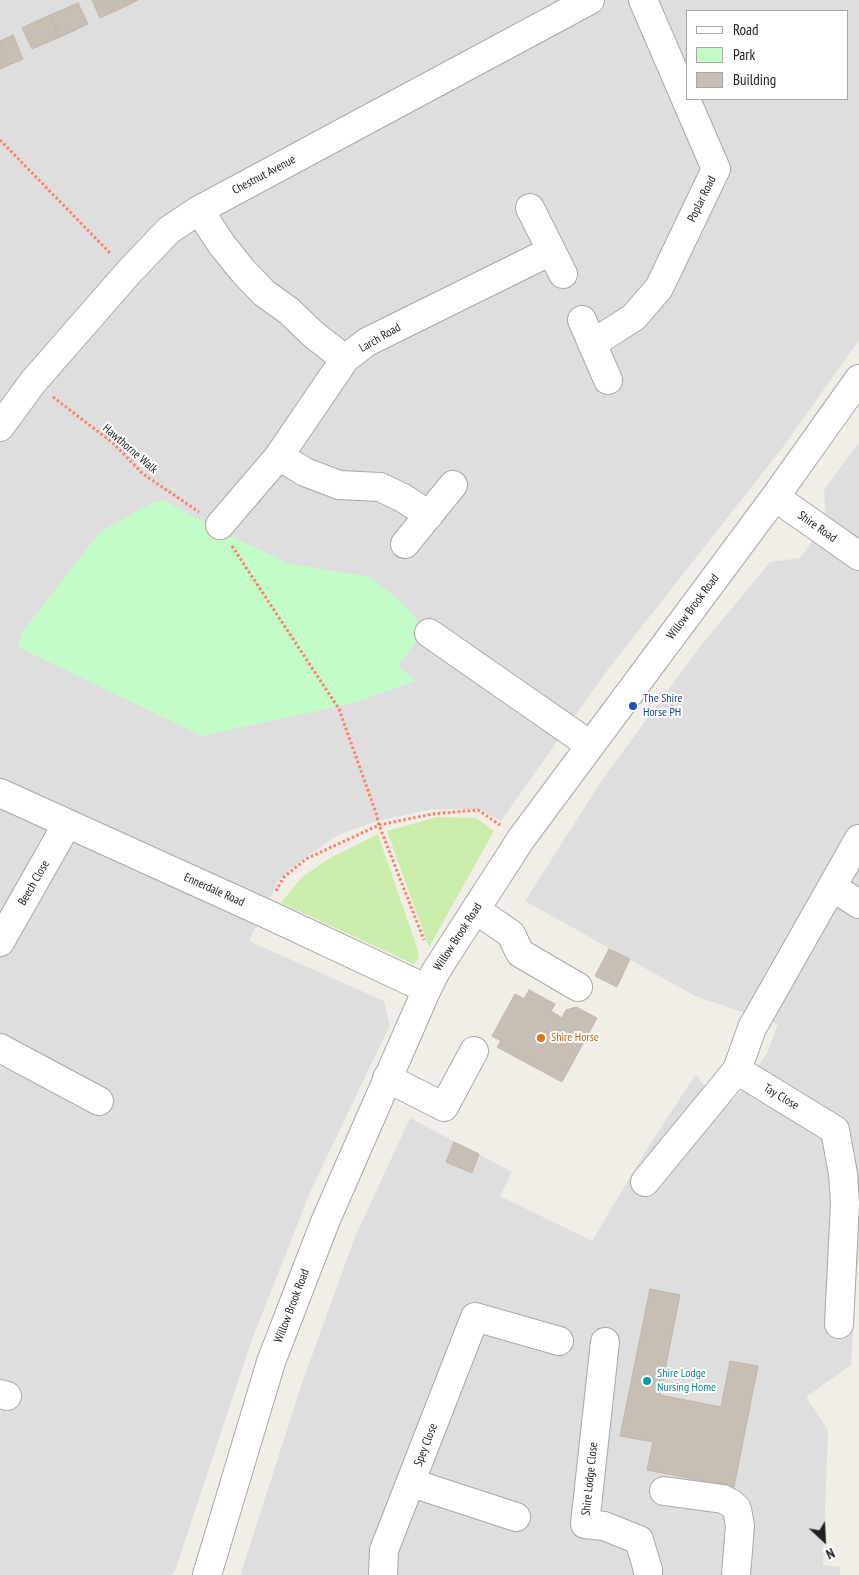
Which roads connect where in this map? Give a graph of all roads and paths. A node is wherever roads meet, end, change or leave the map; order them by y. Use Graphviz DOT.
graph roads {
  1 [pos="590,0"];
  2 [pos="643,0"];
  3 [pos="683,78"];
  4 [pos="691,100"];
  5 [pos="0,140"];
  6 [pos="530,208"];
  7 [pos="199,210"];
  8 [pos="129,272"];
  9 [pos="345,359"];
  10 [pos="859,379"];
  11 [pos="608,380"];
  12 [pos="33,382"];
  13 [pos="0,427"];
  14 [pos="279,456"];
  15 [pos="453,484"];
  16 [pos="775,497"];
  17 [pos="429,515"];
  18 [pos="220,525"];
  19 [pos="405,544"];
  20 [pos="859,556"];
  21 [pos="429,633"];
  22 [pos="590,745"];
  23 [pos="0,794"];
  24 [pos="67,824"];
  25 [pos="379,825"];
  26 [pos="521,839"];
  27 [pos="859,839"];
  28 [pos="832,887"];
  29 [pos="859,904"];
  30 [pos="476,910"];
  31 [pos="267,914"];
  32 [pos="3,931"];
  33 [pos="432,980"];
  34 [pos="578,987"];
  35 [pos="0,1048"];
  36 [pos="474,1051"];
  37 [pos="737,1070"];
  38 [pos="387,1078"];
  39 [pos="99,1101"];
  40 [pos="645,1182"];
  41 [pos="839,1324"];
  42 [pos="559,1342"];
  43 [pos="605,1342"];
  44 [pos="412,1483"];
  45 [pos="664,1491"];
  46 [pos="516,1517"];
  47 [pos="207,1575"];
  48 [pos="383,1575"];
  49 [pos="648,1575"];
  50 [pos="736,1575"];
  1 -- 7 [label="street, Chestnut Avenue"];
  2 -- 3 [label="street, Poplar Road"];
  4 -- 11 [label="street, Poplar Road"];
  5 -- 8 [label="path"];
  6 -- 9 [label="street, Larch Road"];
  7 -- 8 [label="street, Chestnut Avenue"];
  7 -- 9 [label="street, Larch Road"];
  8 -- 12 [label="street, Chestnut Avenue"];
  9 -- 14 [label="street"];
  10 -- 16 [label="street, Willow Brook Road"];
  12 -- 13 [label="street, Chestnut Avenue"];
  12 -- 18 [label="path, Hawthorne Walk"];
  14 -- 17 [label="street"];
  14 -- 18 [label="street"];
  15 -- 17 [label="street"];
  16 -- 20 [label="street, Shire Road"];
  16 -- 22 [label="street, Willow Brook Road"];
  17 -- 19 [label="street"];
  18 -- 25 [label="path"];
  21 -- 22 [label="street"];
  22 -- 26 [label="street, Willow Brook Road"];
  23 -- 24 [label="street, Ennerdale Road"];
  24 -- 31 [label="street, Ennerdale Road"];
  24 -- 32 [label="street, Beech Close"];
  25 -- 26 [label="path"];
  25 -- 31 [label="path"];
  25 -- 33 [label="path"];
  26 -- 30 [label="street, Willow Brook Road"];
  27 -- 28 [label="street"];
  28 -- 29 [label="street"];
  28 -- 37 [label="street"];
  30 -- 33 [label="street, Willow Brook Road"];
  30 -- 34 [label="street"];
  31 -- 33 [label="street, Ennerdale Road"];
  33 -- 38 [label="street, Willow Brook Road"];
  35 -- 39 [label="street"];
  36 -- 38 [label="street"];
  37 -- 40 [label="street"];
  37 -- 41 [label="street, Tay Close"];
  38 -- 47 [label="street, Willow Brook Road"];
  42 -- 44 [label="street, Spey Close"];
  43 -- 49 [label="street, Shire Lodge Close"];
  44 -- 46 [label="street"];
  44 -- 48 [label="street, Spey Close"];
  45 -- 50 [label="street"];
}
